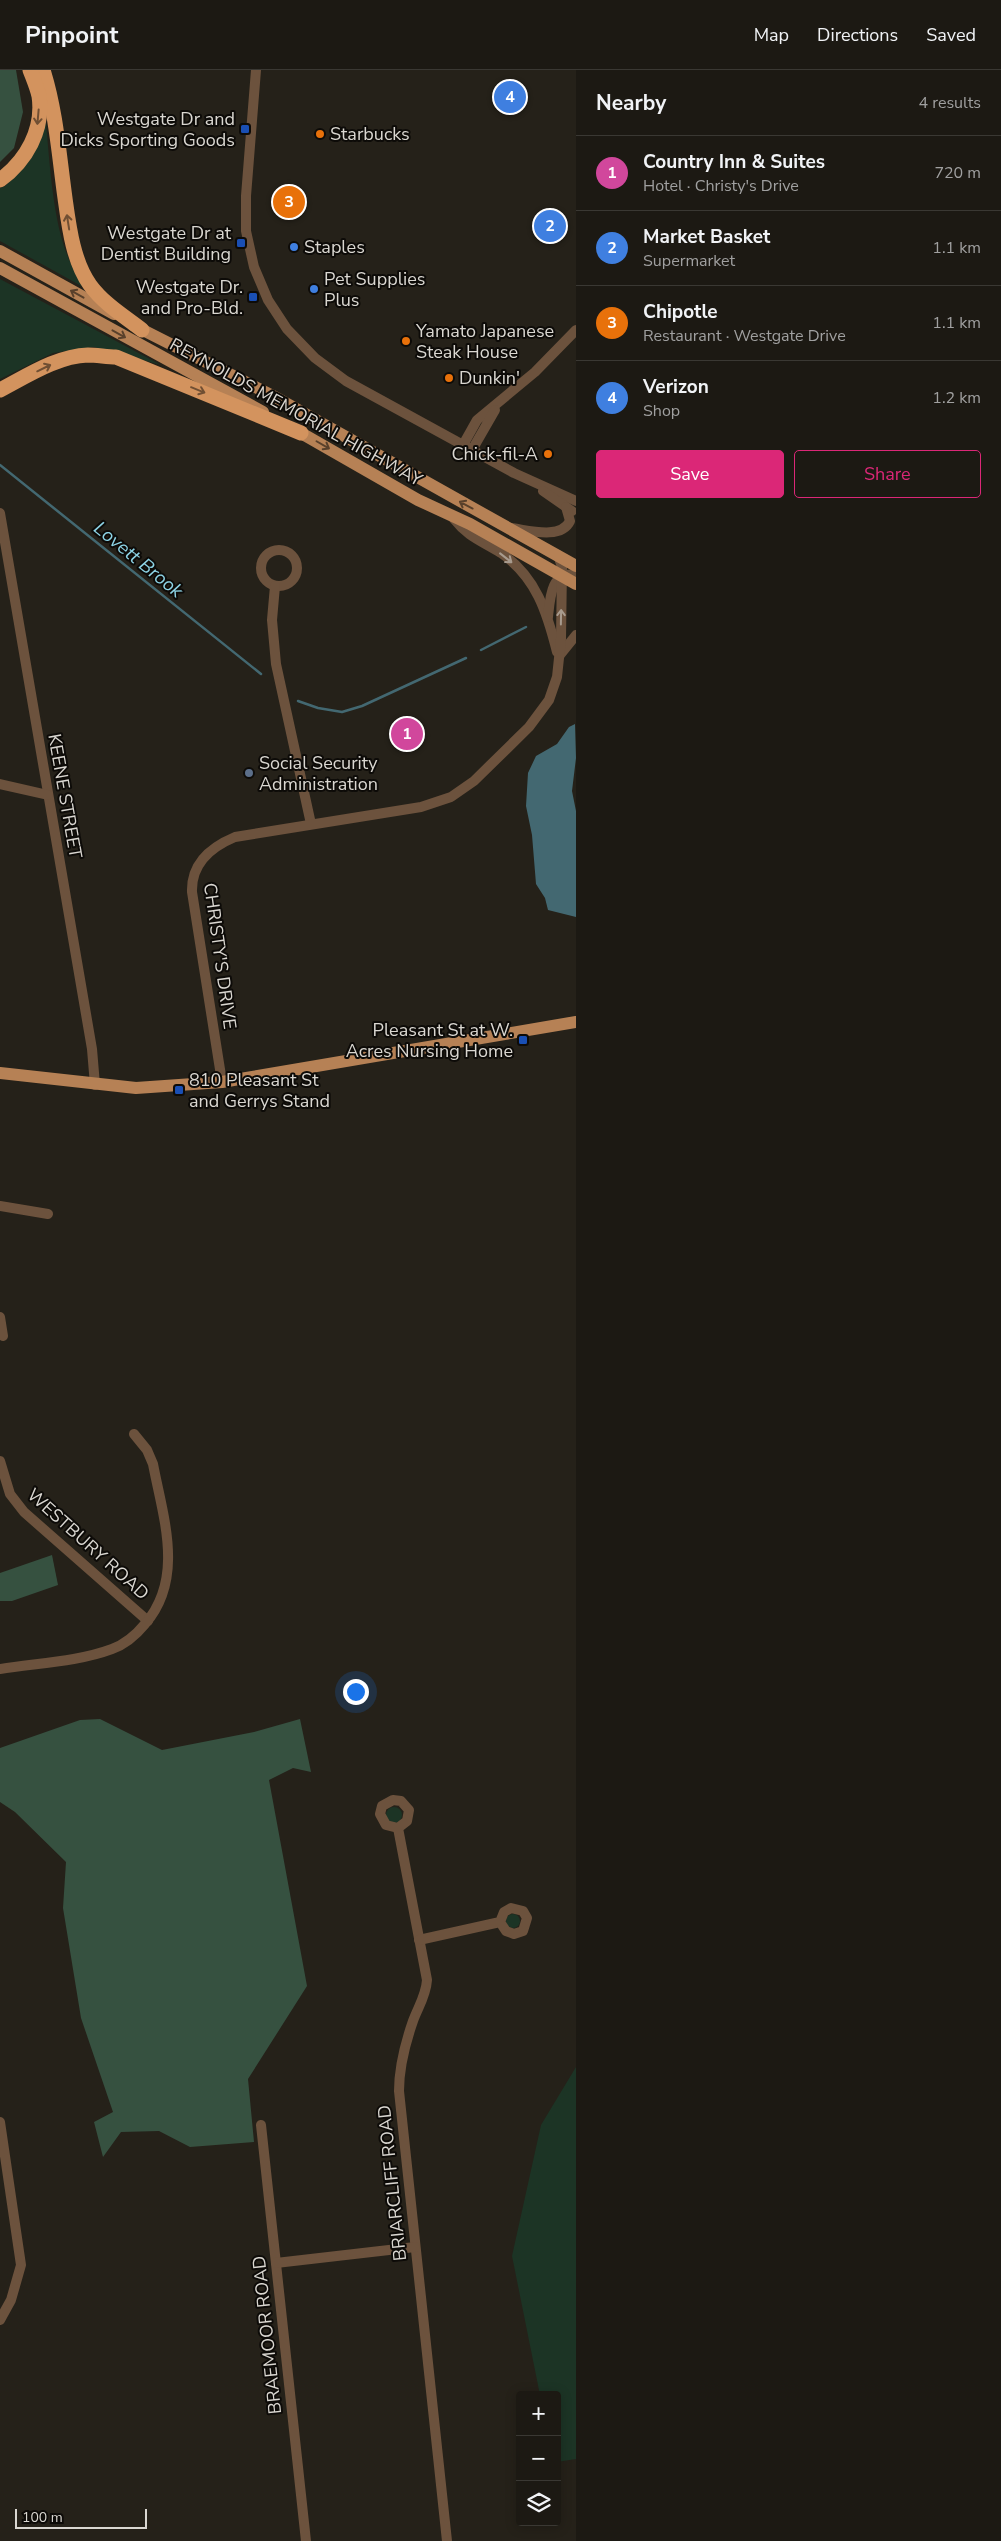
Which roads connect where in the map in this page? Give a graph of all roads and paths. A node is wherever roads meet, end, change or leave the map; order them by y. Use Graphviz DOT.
graph roads {
  1 [pos="30,70"];
  2 [pos="43,70"];
  3 [pos="256,70"];
  4 [pos="0,180"];
  5 [pos="0,251"];
  6 [pos="0,268"];
  7 [pos="142,330"];
  8 [pos="576,330"];
  9 [pos="0,390"];
  10 [pos="301,433"];
  11 [pos="467,447"];
  12 [pos="514,473"];
  13 [pos="576,501"];
  14 [pos="566,507"];
  15 [pos="0,514"];
  16 [pos="576,514"];
  17 [pos="454,519"];
  18 [pos="509,528"];
  19 [pos="5,566"];
  20 [pos="560,566"];
  21 [pos="576,567"];
  22 [pos="576,575"];
  23 [pos="576,584"];
  24 [pos="275,586"];
  25 [pos="548,618"];
  26 [pos="576,635"];
  27 [pos="558,658"];
  28 [pos="0,784"];
  29 [pos="48,795"];
  30 [pos="311,824"];
  31 [pos="576,1022"];
  32 [pos="0,1073"];
  33 [pos="222,1082"];
  34 [pos="95,1085"];
  35 [pos="0,1206"];
  36 [pos="48,1214"];
  37 [pos="0,1317"];
  38 [pos="3,1336"];
  39 [pos="134,1434"];
  40 [pos="0,1461"];
  41 [pos="148,1621"];
  42 [pos="0,1669"];
  43 [pos="398,1828"];
  44 [pos="500,1922"];
  45 [pos="419,1940"];
  46 [pos="0,2122"];
  47 [pos="262,2125"];
  48 [pos="415,2247"];
  49 [pos="276,2263"];
  50 [pos="0,2320"];
  51 [pos="306,2541"];
  52 [pos="447,2541"];
  1 -- 4 [label="highway, one-way"];
  7 -- 2 [label="highway, one-way"];
  3 -- 11 [label="street"];
  7 -- 5 [label="main road, REYNOLDS MEMORIAL HIGHWAY, one-way"];
  6 -- 10 [label="main road, REYNOLDS MEMORIAL HIGHWAY, one-way"];
  18 -- 7 [label="main road, REYNOLDS MEMORIAL HIGHWAY, one-way"];
  8 -- 11 [label="street"];
  9 -- 10 [label="highway, one-way"];
  10 -- 17 [label="main road, REYNOLDS MEMORIAL HIGHWAY, one-way"];
  11 -- 12 [label="street"];
  12 -- 13 [label="street"];
  12 -- 14 [label="street"];
  14 -- 16 [label="street"];
  14 -- 18 [label="street"];
  15 -- 19 [label="street, KEENE STREET"];
  17 -- 20 [label="main road, REYNOLDS MEMORIAL HIGHWAY"];
  17 -- 25 [label="street, CHRISTY'S DRIVE, one-way"];
  18 -- 20 [label="main road, REYNOLDS MEMORIAL HIGHWAY"];
  19 -- 29 [label="street, KEENE STREET"];
  20 -- 21 [label="main road, REYNOLDS MEMORIAL HIGHWAY"];
  20 -- 22 [label="street"];
  20 -- 23 [label="main road, REYNOLDS MEMORIAL HIGHWAY"];
  20 -- 25 [label="street, CHRISTY'S DRIVE"];
  27 -- 20 [label="street, CHRISTY'S DRIVE, one-way"];
  24 -- 30 [label="street"];
  25 -- 27 [label="street, CHRISTY'S DRIVE"];
  26 -- 27 [label="street"];
  27 -- 30 [label="street, CHRISTY'S DRIVE"];
  28 -- 29 [label="street"];
  29 -- 34 [label="street, KEENE STREET"];
  30 -- 33 [label="street, CHRISTY'S DRIVE"];
  31 -- 33 [label="main road"];
  32 -- 34 [label="main road"];
  33 -- 34 [label="main road"];
  35 -- 36 [label="street"];
  37 -- 38 [label="street"];
  39 -- 41 [label="street"];
  40 -- 41 [label="street, WESTBURY ROAD"];
  41 -- 42 [label="street"];
  43 -- 45 [label="street, BRIARCLIFF ROAD"];
  44 -- 45 [label="street"];
  45 -- 48 [label="street, BRIARCLIFF ROAD"];
  46 -- 50 [label="street"];
  47 -- 49 [label="street, BRAEMOOR ROAD"];
  48 -- 49 [label="street"];
  48 -- 52 [label="street, BRIARCLIFF ROAD"];
  49 -- 51 [label="street, BRAEMOOR ROAD"];
}
